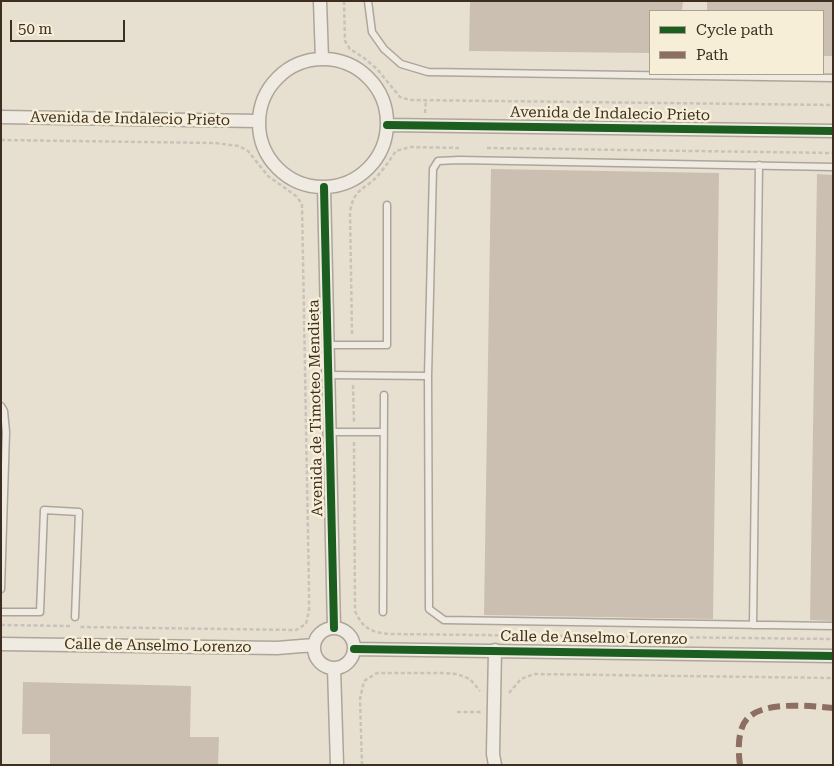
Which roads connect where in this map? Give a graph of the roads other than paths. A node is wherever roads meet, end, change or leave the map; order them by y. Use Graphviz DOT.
graph roads {
  1 [pos="320,1"];
  2 [pos="368,1"];
  3 [pos="322,59"];
  4 [pos="833,78"];
  5 [pos="1,117"];
  6 [pos="258,121"];
  7 [pos="387,125"];
  8 [pos="833,131"];
  9 [pos="759,165"];
  10 [pos="833,167"];
  11 [pos="324,188"];
  12 [pos="387,205"];
  13 [pos="328,345"];
  14 [pos="329,375"];
  15 [pos="428,376"];
  16 [pos="384,395"];
  17 [pos="1,406"];
  18 [pos="330,432"];
  19 [pos="383,432"];
  20 [pos="1,589"];
  21 [pos="1,612"];
  22 [pos="383,612"];
  23 [pos="75,616"];
  24 [pos="753,625"];
  25 [pos="833,626"];
  26 [pos="334,628"];
  27 [pos="1,644"];
  28 [pos="314,645"];
  29 [pos="354,649"];
  30 [pos="495,650"];
  31 [pos="833,656"];
  32 [pos="334,668"];
  33 [pos="337,765"];
  34 [pos="495,765"];
  1 -- 3 [label="street"];
  2 -- 4 [label="lane"];
  3 -- 6 [label="street"];
  3 -- 7 [label="street"];
  5 -- 6 [label="street, Avenida de Indalecio Prieto"];
  6 -- 11 [label="street"];
  7 -- 8 [label="street, Avenida de Indalecio Prieto"];
  7 -- 11 [label="street"];
  9 -- 10 [label="lane"];
  9 -- 15 [label="lane"];
  9 -- 24 [label="lane"];
  11 -- 13 [label="street, Avenida de Timoteo Mendieta"];
  12 -- 13 [label="lane"];
  13 -- 14 [label="street, Avenida de Timoteo Mendieta"];
  14 -- 15 [label="lane"];
  14 -- 18 [label="street, Avenida de Timoteo Mendieta"];
  15 -- 24 [label="lane"];
  16 -- 19 [label="lane"];
  17 -- 20 [label="lane"];
  18 -- 19 [label="lane"];
  18 -- 26 [label="street, Avenida de Timoteo Mendieta"];
  19 -- 22 [label="lane"];
  21 -- 23 [label="lane"];
  24 -- 25 [label="lane"];
  26 -- 28 [label="street"];
  26 -- 29 [label="street"];
  27 -- 28 [label="street, Calle de Anselmo Lorenzo"];
  28 -- 32 [label="street"];
  29 -- 30 [label="street, Calle de Anselmo Lorenzo"];
  29 -- 32 [label="street"];
  30 -- 31 [label="street, Calle de Anselmo Lorenzo"];
  30 -- 34 [label="street"];
  32 -- 33 [label="street"];
}
